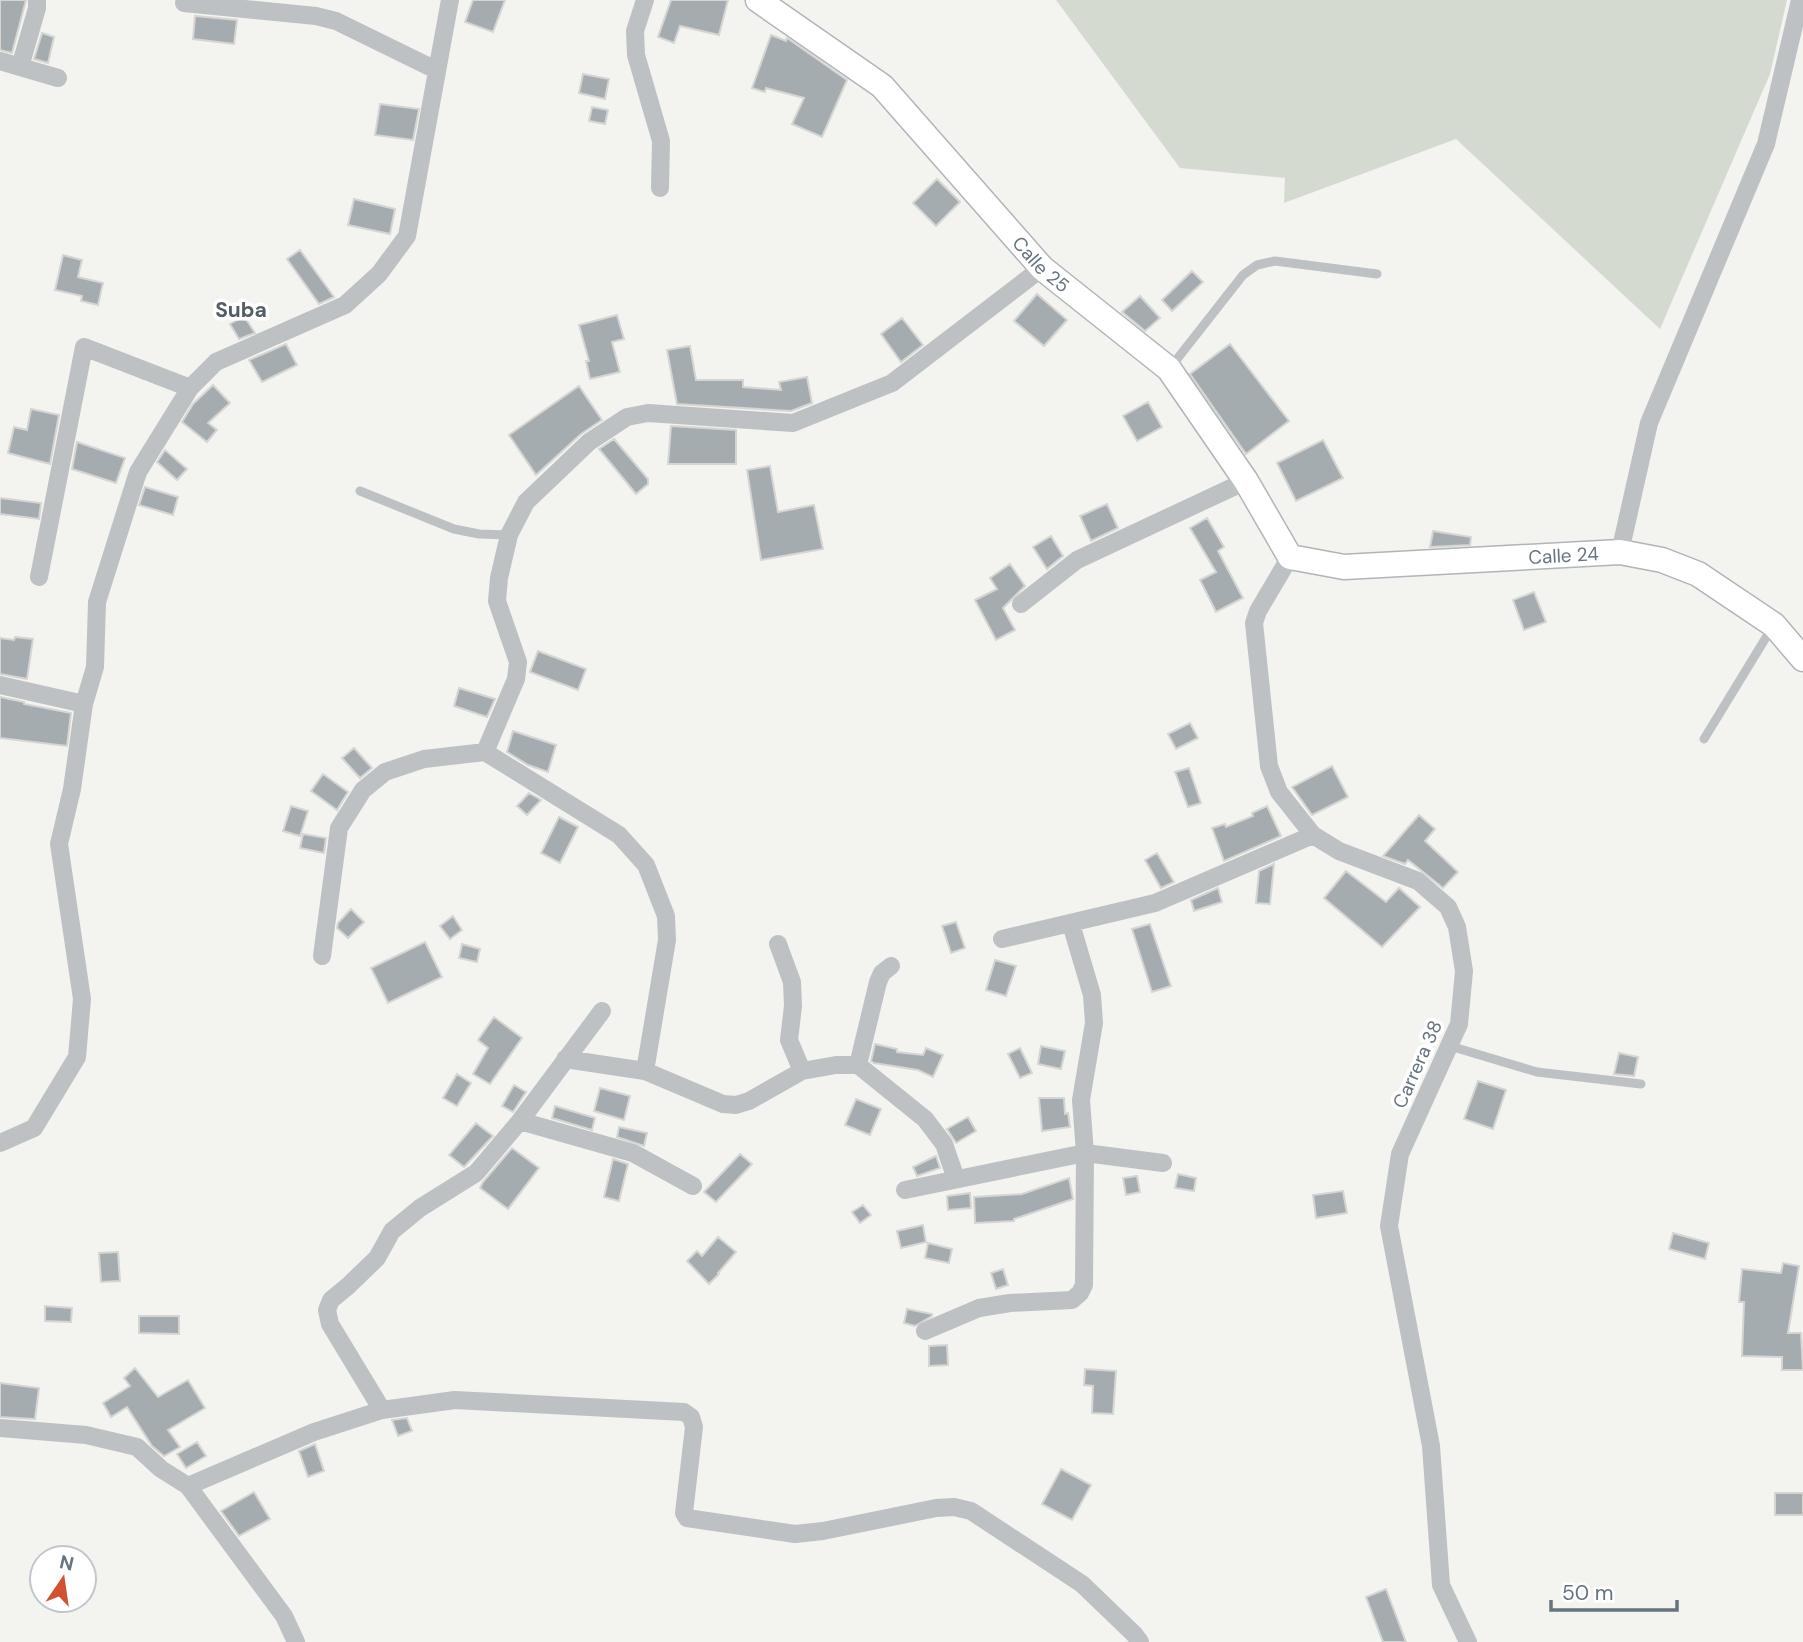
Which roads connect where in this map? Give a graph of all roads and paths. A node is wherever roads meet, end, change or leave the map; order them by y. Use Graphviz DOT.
graph roads {
  1 [pos="37,0"];
  2 [pos="450,0"];
  3 [pos="645,0"];
  4 [pos="758,0"];
  5 [pos="1800,0"];
  6 [pos="184,3"];
  7 [pos="0,61"];
  8 [pos="20,67"];
  9 [pos="436,70"];
  10 [pos="58,78"];
  11 [pos="660,188"];
  12 [pos="1042,268"];
  13 [pos="1377,274"];
  14 [pos="1169,369"];
  15 [pos="190,388"];
  16 [pos="1246,481"];
  17 [pos="360,491"];
  18 [pos="509,535"];
  19 [pos="1620,552"];
  20 [pos="1290,557"];
  21 [pos="39,577"];
  22 [pos="1021,604"];
  23 [pos="1774,625"];
  24 [pos="1803,659"];
  25 [pos="0,685"];
  26 [pos="84,704"];
  27 [pos="1704,739"];
  28 [pos="485,752"];
  29 [pos="1313,835"];
  30 [pos="1071,925"];
  31 [pos="1002,939"];
  32 [pos="778,944"];
  33 [pos="322,956"];
  34 [pos="891,966"];
  35 [pos="602,1011"];
  36 [pos="1450,1045"];
  37 [pos="565,1059"];
  38 [pos="858,1065"];
  39 [pos="645,1071"];
  40 [pos="802,1071"];
  41 [pos="1641,1084"];
  42 [pos="520,1121"];
  43 [pos="0,1143"];
  44 [pos="1085,1153"];
  45 [pos="1163,1163"];
  46 [pos="956,1179"];
  47 [pos="693,1186"];
  48 [pos="905,1190"];
  49 [pos="925,1331"];
  50 [pos="382,1410"];
  51 [pos="0,1427"];
  52 [pos="188,1486"];
  53 [pos="296,1642"];
  54 [pos="1140,1642"];
  55 [pos="1468,1642"];
  1 -- 8 [label="street"];
  2 -- 9 [label="street"];
  3 -- 11 [label="street"];
  4 -- 12 [label="street, Calle 25"];
  5 -- 19 [label="street"];
  6 -- 9 [label="street"];
  7 -- 8 [label="street"];
  8 -- 10 [label="street"];
  9 -- 15 [label="street"];
  12 -- 14 [label="street, Calle 25"];
  12 -- 18 [label="street"];
  13 -- 14 [label="lane"];
  14 -- 16 [label="street, Calle 25"];
  15 -- 21 [label="street"];
  15 -- 26 [label="street"];
  16 -- 20 [label="street, Calle 25"];
  16 -- 22 [label="street"];
  17 -- 18 [label="lane"];
  18 -- 28 [label="street"];
  19 -- 20 [label="street, Calle 24"];
  19 -- 23 [label="street, Calle 24"];
  20 -- 29 [label="street, Carrera 38"];
  23 -- 24 [label="street, Calle 24"];
  23 -- 27 [label="lane"];
  25 -- 26 [label="street"];
  26 -- 43 [label="street"];
  28 -- 33 [label="street"];
  28 -- 39 [label="street"];
  29 -- 30 [label="street"];
  29 -- 36 [label="street, Carrera 38"];
  30 -- 31 [label="street"];
  30 -- 44 [label="street"];
  32 -- 40 [label="street"];
  34 -- 38 [label="street"];
  35 -- 37 [label="street"];
  36 -- 41 [label="lane"];
  36 -- 55 [label="street, Carrera 38"];
  37 -- 39 [label="street"];
  37 -- 42 [label="street"];
  38 -- 40 [label="street"];
  38 -- 46 [label="street"];
  39 -- 40 [label="street"];
  42 -- 47 [label="street"];
  42 -- 50 [label="street"];
  44 -- 45 [label="street"];
  44 -- 46 [label="street"];
  44 -- 49 [label="street"];
  46 -- 48 [label="street"];
  50 -- 52 [label="street"];
  50 -- 54 [label="street"];
  51 -- 52 [label="street"];
  52 -- 53 [label="street"];
}
